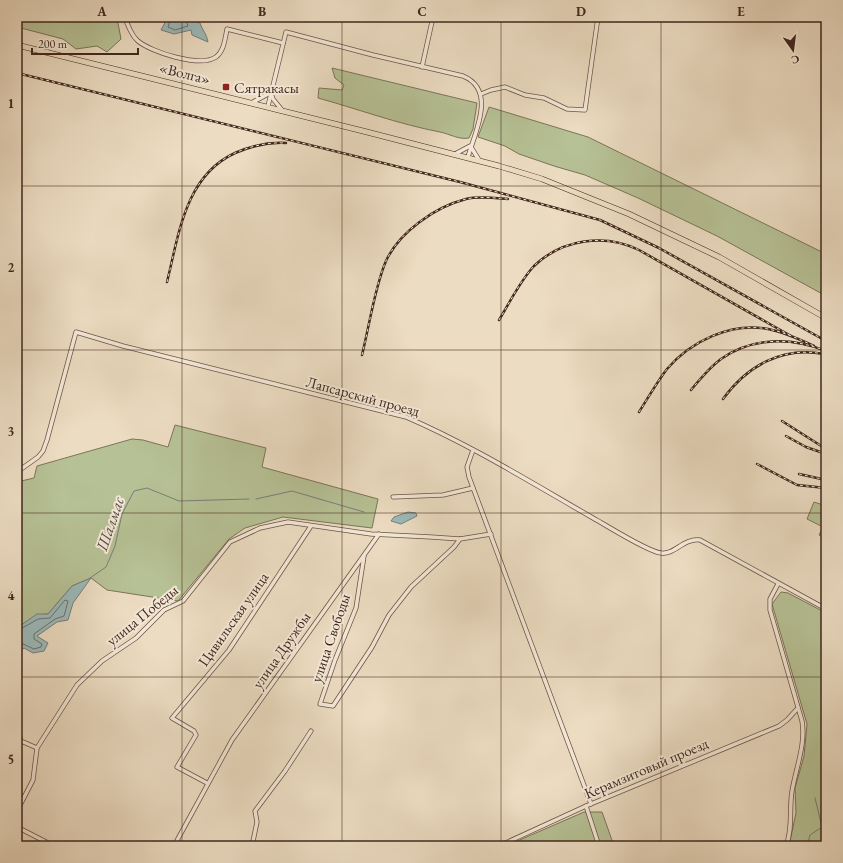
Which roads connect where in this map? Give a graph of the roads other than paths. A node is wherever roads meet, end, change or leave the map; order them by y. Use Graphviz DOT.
graph roads {
  1 [pos="125,17"];
  2 [pos="433,17"];
  3 [pos="598,17"];
  4 [pos="283,43"];
  5 [pos="17,45"];
  6 [pos="422,68"];
  7 [pos="271,92"];
  8 [pos="481,94"];
  9 [pos="253,102"];
  10 [pos="268,106"];
  11 [pos="282,110"];
  12 [pos="471,146"];
  13 [pos="455,154"];
  14 [pos="468,157"];
  15 [pos="480,161"];
  16 [pos="826,318"];
  17 [pos="473,450"];
  18 [pos="17,472"];
  19 [pos="473,488"];
  20 [pos="393,497"];
  21 [pos="311,526"];
  22 [pos="379,534"];
  23 [pos="490,534"];
  24 [pos="460,539"];
  25 [pos="364,556"];
  26 [pos="778,584"];
  27 [pos="826,609"];
  28 [pos="798,708"];
  29 [pos="17,728"];
  30 [pos="311,731"];
  31 [pos="37,748"];
  32 [pos="207,783"];
  33 [pos="591,804"];
  34 [pos="586,806"];
  35 [pos="17,811"];
  36 [pos="17,827"];
  37 [pos="54,846"];
  38 [pos="174,846"];
  39 [pos="252,846"];
  40 [pos="499,846"];
  41 [pos="599,846"];
  42 [pos="786,846"];
  1 -- 4 [label="street"];
  2 -- 6 [label="street"];
  3 -- 8 [label="street"];
  4 -- 6 [label="street"];
  4 -- 7 [label="street"];
  5 -- 9 [label="highway, «Волга»"];
  6 -- 8 [label="street"];
  7 -- 9 [label="street"];
  7 -- 10 [label="street"];
  7 -- 11 [label="street"];
  8 -- 12 [label="street"];
  9 -- 10 [label="highway, «Волга»"];
  10 -- 11 [label="highway, «Волга»"];
  11 -- 13 [label="highway, «Волга»"];
  12 -- 13 [label="street"];
  12 -- 14 [label="street"];
  12 -- 15 [label="street"];
  13 -- 14 [label="highway, «Волга»"];
  14 -- 15 [label="highway, «Волга»"];
  15 -- 16 [label="highway, «Волга»"];
  17 -- 18 [label="street, Лапсарский проезд"];
  17 -- 19 [label="street"];
  17 -- 26 [label="street, Лапсарский проезд"];
  19 -- 20 [label="street"];
  19 -- 23 [label="street"];
  21 -- 22 [label="street, улица Победы"];
  21 -- 31 [label="street, улица Победы"];
  21 -- 32 [label="street, Цивильская улица"];
  22 -- 24 [label="street, улица Победы"];
  22 -- 25 [label="street, улица Дружбы"];
  23 -- 24 [label="street, улица Победы"];
  23 -- 33 [label="street"];
  24 -- 25 [label="street, улица Свободы"];
  25 -- 32 [label="street, улица Дружбы"];
  26 -- 27 [label="street, Лапсарский проезд"];
  26 -- 28 [label="street"];
  28 -- 33 [label="street, Керамзитовый проезд"];
  28 -- 42 [label="street"];
  29 -- 31 [label="street"];
  30 -- 39 [label="street"];
  31 -- 35 [label="street, улица Победы"];
  32 -- 38 [label="street, улица Дружбы"];
  33 -- 34 [label="street, Керамзитовый проезд"];
  34 -- 40 [label="street, Керамзитовый проезд"];
  34 -- 41 [label="street"];
  36 -- 37 [label="street"];
}
